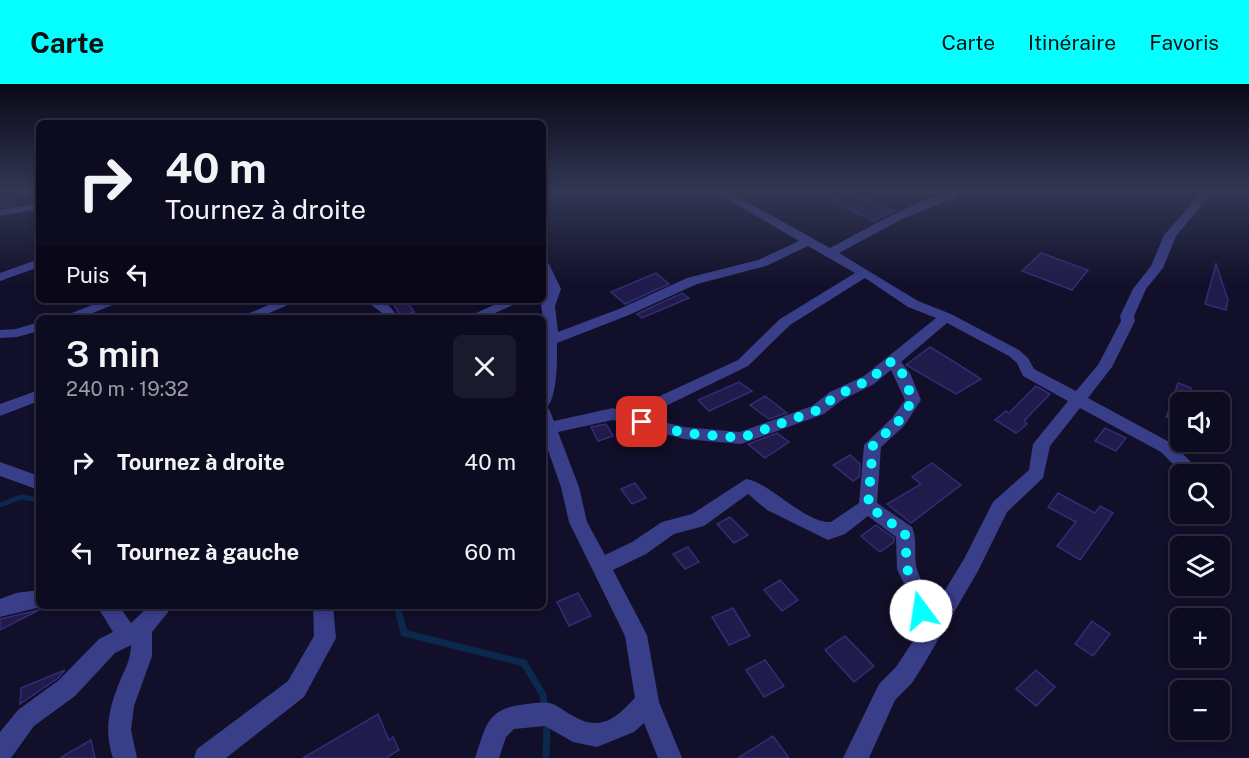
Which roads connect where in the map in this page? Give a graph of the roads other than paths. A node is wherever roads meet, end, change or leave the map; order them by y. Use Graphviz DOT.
graph roads {
  1 [pos="776,222"];
  2 [pos="889,222"];
  3 [pos="1181,222"];
  4 [pos="806,242"];
  5 [pos="829,254"];
  6 [pos="36,264"];
  7 [pos="864,273"];
  8 [pos="0,277"];
  9 [pos="547,286"];
  10 [pos="109,303"];
  11 [pos="284,303"];
  12 [pos="378,303"];
  13 [pos="510,303"];
  14 [pos="75,315"];
  15 [pos="253,315"];
  16 [pos="389,315"];
  17 [pos="480,315"];
  18 [pos="946,317"];
  19 [pos="36,327"];
  20 [pos="0,334"];
  21 [pos="546,341"];
  22 [pos="892,361"];
  23 [pos="546,388"];
  24 [pos="36,396"];
  25 [pos="1077,400"];
  26 [pos="0,410"];
  27 [pos="626,418"];
  28 [pos="546,424"];
  29 [pos="546,427"];
  30 [pos="1184,464"];
  31 [pos="0,469"];
  32 [pos="36,483"];
  33 [pos="868,506"];
  34 [pos="601,567"];
  35 [pos="36,599"];
  36 [pos="0,608"];
  37 [pos="110,609"];
  38 [pos="160,609"];
  39 [pos="323,609"];
  40 [pos="134,631"];
  41 [pos="928,634"];
  42 [pos="646,702"];
  43 [pos="656,725"];
  44 [pos="0,752"];
  45 [pos="125,758"];
  46 [pos="206,758"];
  47 [pos="487,758"];
  48 [pos="656,758"];
  49 [pos="670,758"];
  50 [pos="855,758"];
  1 -- 4 [label="street"];
  2 -- 5 [label="street"];
  3 -- 25 [label="street"];
  4 -- 5 [label="street"];
  4 -- 21 [label="street"];
  5 -- 7 [label="street"];
  6 -- 8 [label="street"];
  7 -- 18 [label="street"];
  7 -- 27 [label="street"];
  9 -- 21 [label="street"];
  10 -- 14 [label="street"];
  11 -- 15 [label="street"];
  12 -- 16 [label="street"];
  13 -- 17 [label="street"];
  18 -- 22 [label="street"];
  18 -- 25 [label="street"];
  19 -- 20 [label="street"];
  21 -- 23 [label="street"];
  22 -- 27 [label="street"];
  22 -- 33 [label="street"];
  24 -- 26 [label="street"];
  25 -- 30 [label="street"];
  25 -- 41 [label="street"];
  27 -- 28 [label="street"];
  29 -- 34 [label="street"];
  31 -- 32 [label="street"];
  33 -- 34 [label="street"];
  33 -- 41 [label="street"];
  34 -- 42 [label="street"];
  35 -- 36 [label="street"];
  37 -- 40 [label="street"];
  38 -- 40 [label="street"];
  39 -- 46 [label="street"];
  40 -- 44 [label="street"];
  40 -- 45 [label="street"];
  41 -- 50 [label="street"];
  42 -- 43 [label="street"];
  42 -- 47 [label="street"];
  43 -- 48 [label="street"];
  43 -- 49 [label="street"];
}
